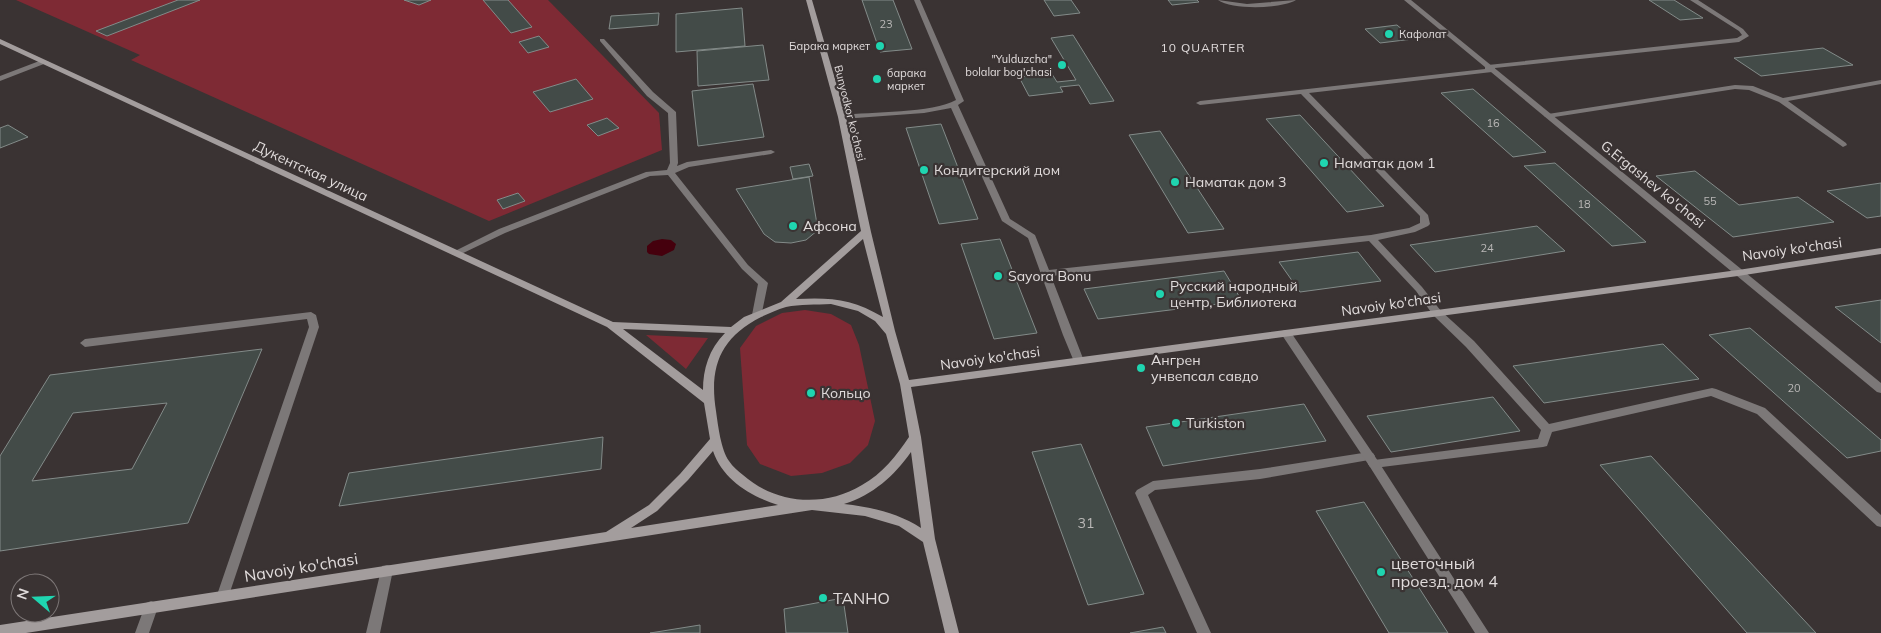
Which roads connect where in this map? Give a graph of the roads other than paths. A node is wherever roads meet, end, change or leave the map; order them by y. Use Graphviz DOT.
graph roads {
  1 [pos="809,0"];
  2 [pos="917,0"];
  3 [pos="1221,0"];
  4 [pos="1293,0"];
  5 [pos="1407,0"];
  6 [pos="1693,0"];
  7 [pos="602,40"];
  8 [pos="0,41"];
  9 [pos="45,62"];
  10 [pos="1490,69"];
  11 [pos="0,79"];
  12 [pos="1881,82"];
  13 [pos="1303,91"];
  14 [pos="1782,100"];
  15 [pos="1200,103"];
  16 [pos="954,106"];
  17 [pos="1548,116"];
  18 [pos="842,117"];
  19 [pos="1843,145"];
  20 [pos="771,152"];
  21 [pos="670,172"];
  22 [pos="866,232"];
  23 [pos="1371,238"];
  24 [pos="1881,251"];
  25 [pos="456,253"];
  26 [pos="1738,272"];
  27 [pos="1046,273"];
  28 [pos="785,304"];
  29 [pos="1437,313"];
  30 [pos="756,315"];
  31 [pos="611,325"];
  32 [pos="732,330"];
  33 [pos="891,333"];
  34 [pos="1286,333"];
  35 [pos="85,343"];
  36 [pos="1079,361"];
  37 [pos="905,384"];
  38 [pos="1881,389"];
  39 [pos="708,400"];
  40 [pos="1547,429"];
  41 [pos="915,437"];
  42 [pos="717,439"];
  43 [pos="1371,460"];
  44 [pos="812,505"];
  45 [pos="1881,522"];
  46 [pos="608,536"];
  47 [pos="929,540"];
  48 [pos="387,570"];
  49 [pos="223,595"];
  50 [pos="151,607"];
  51 [pos="0,631"];
  52 [pos="142,633"];
  53 [pos="372,633"];
  54 [pos="952,633"];
  55 [pos="1204,633"];
  56 [pos="1482,633"];
  1 -- 18 [label="main road, Bunyodkor ko'chasi"];
  2 -- 16 [label="street"];
  3 -- 4 [label="street"];
  5 -- 10 [label="street, G.Ergashev ko'chasi"];
  6 -- 10 [label="street"];
  7 -- 21 [label="street"];
  8 -- 9 [label="main road, Дукентская улица"];
  9 -- 11 [label="street"];
  9 -- 25 [label="main road, Дукентская улица"];
  10 -- 13 [label="street"];
  10 -- 17 [label="street, G.Ergashev ko'chasi"];
  12 -- 14 [label="street"];
  13 -- 15 [label="street"];
  13 -- 23 [label="street"];
  14 -- 17 [label="street"];
  14 -- 19 [label="street"];
  16 -- 18 [label="street"];
  16 -- 27 [label="street"];
  17 -- 26 [label="street, G.Ergashev ko'chasi"];
  18 -- 22 [label="main road, Bunyodkor ko'chasi"];
  20 -- 21 [label="street"];
  21 -- 25 [label="street"];
  21 -- 30 [label="street"];
  22 -- 28 [label="main road"];
  22 -- 33 [label="main road, Bunyodkor ko'chasi"];
  23 -- 27 [label="street"];
  23 -- 29 [label="street"];
  24 -- 26 [label="main road, Navoiy ko'chasi"];
  25 -- 31 [label="main road, Дукентская улица"];
  26 -- 29 [label="main road, Navoiy ko'chasi"];
  26 -- 38 [label="street, G.Ergashev ko'chasi"];
  27 -- 36 [label="street"];
  28 -- 30 [label="main road"];
  28 -- 33 [label="main road"];
  29 -- 34 [label="main road, Navoiy ko'chasi"];
  29 -- 40 [label="street"];
  30 -- 32 [label="main road"];
  31 -- 32 [label="main road"];
  31 -- 39 [label="main road"];
  32 -- 39 [label="main road"];
  33 -- 37 [label="main road, Bunyodkor ko'chasi"];
  34 -- 36 [label="main road, Navoiy ko'chasi"];
  34 -- 43 [label="street"];
  35 -- 49 [label="street"];
  36 -- 37 [label="main road, Navoiy ko'chasi"];
  37 -- 41 [label="main road, Bunyodkor ko'chasi"];
  39 -- 42 [label="main road"];
  40 -- 43 [label="street"];
  40 -- 45 [label="street"];
  41 -- 44 [label="main road"];
  41 -- 47 [label="main road, Bunyodkor ko'chasi"];
  42 -- 44 [label="main road"];
  42 -- 46 [label="main road"];
  43 -- 55 [label="street"];
  43 -- 56 [label="street"];
  44 -- 46 [label="main road, Navoiy ko'chasi"];
  44 -- 47 [label="main road"];
  46 -- 48 [label="main road, Navoiy ko'chasi"];
  47 -- 54 [label="main road, Bunyodkor ko'chasi"];
  48 -- 49 [label="main road, Navoiy ko'chasi"];
  48 -- 53 [label="street"];
  49 -- 50 [label="main road, Navoiy ko'chasi"];
  50 -- 51 [label="main road, Navoiy ko'chasi"];
  50 -- 52 [label="street"];
}
